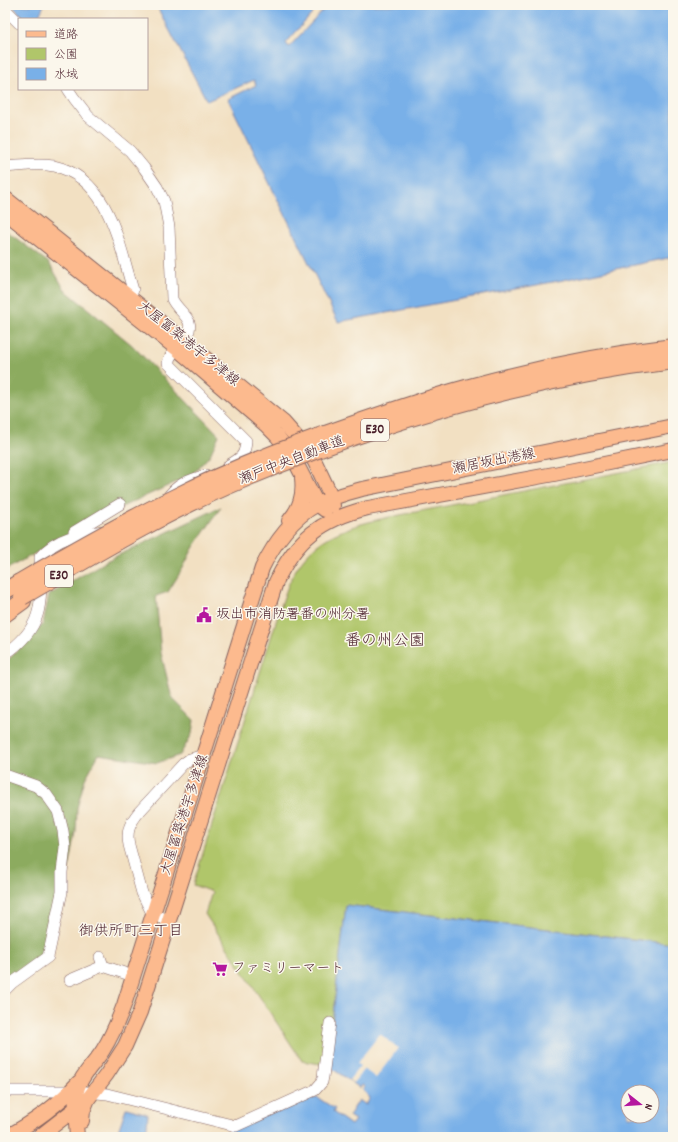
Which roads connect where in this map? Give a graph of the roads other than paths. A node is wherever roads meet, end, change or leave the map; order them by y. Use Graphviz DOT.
graph roads {
  1 [pos="5,9"];
  2 [pos="18,22"];
  3 [pos="69,90"];
  4 [pos="5,167"];
  5 [pos="5,198"];
  6 [pos="5,212"];
  7 [pos="48,239"];
  8 [pos="130,297"];
  9 [pos="180,344"];
  10 [pos="673,347"];
  11 [pos="673,361"];
  12 [pos="673,426"];
  13 [pos="673,450"];
  14 [pos="300,469"];
  15 [pos="332,498"];
  16 [pos="120,504"];
  17 [pos="317,504"];
  18 [pos="334,518"];
  19 [pos="65,538"];
  20 [pos="262,568"];
  21 [pos="15,588"];
  22 [pos="5,607"];
  23 [pos="5,614"];
  24 [pos="5,654"];
  25 [pos="228,678"];
  26 [pos="245,683"];
  27 [pos="204,755"];
  28 [pos="5,775"];
  29 [pos="153,915"];
  30 [pos="169,920"];
  31 [pos="134,976"];
  32 [pos="70,980"];
  33 [pos="5,990"];
  34 [pos="330,1023"];
  35 [pos="5,1091"];
  36 [pos="74,1091"];
  37 [pos="93,1092"];
  38 [pos="38,1118"];
  39 [pos="76,1126"];
  40 [pos="42,1135"];
  41 [pos="6,1137"];
  1 -- 2 [label="street"];
  3 -- 9 [label="street"];
  4 -- 8 [label="street"];
  5 -- 7 [label="main road, 大屋冨築港宇多津線"];
  6 -- 7 [label="main road, 大屋冨築港宇多津線"];
  7 -- 8 [label="main road, 大屋冨築港宇多津線"];
  7 -- 9 [label="main road, 大屋冨築港宇多津線"];
  8 -- 9 [label="main road, 大屋冨築港宇多津線"];
  9 -- 14 [label="main road, 大屋冨築港宇多津線"];
  9 -- 15 [label="main road, 大屋冨築港宇多津線"];
  9 -- 19 [label="street"];
  10 -- 21 [label="highway, 瀬戸中央自動車道 / E30, bridge"];
  11 -- 21 [label="highway, 瀬戸中央自動車道 / E30, bridge"];
  12 -- 15 [label="main road, 瀬居坂出港線"];
  13 -- 18 [label="main road, 瀬居坂出港線"];
  14 -- 17 [label="main road, 大屋冨築港宇多津線"];
  14 -- 20 [label="main road"];
  15 -- 17 [label="main road, 瀬居坂出港線"];
  15 -- 18 [label="main road, 大屋冨築港宇多津線"];
  16 -- 19 [label="street"];
  17 -- 18 [label="main road, 大屋冨築港宇多津線"];
  17 -- 20 [label="main road, 大屋冨築港宇多津線"];
  18 -- 26 [label="main road, 大屋冨築港宇多津線"];
  19 -- 24 [label="street"];
  20 -- 25 [label="main road, 大屋冨築港宇多津線"];
  21 -- 22 [label="highway"];
  21 -- 23 [label="highway"];
  25 -- 26 [label="main road"];
  25 -- 27 [label="main road, 大屋冨築港宇多津線"];
  26 -- 30 [label="main road, 大屋冨築港宇多津線"];
  27 -- 29 [label="main road, 大屋冨築港宇多津線"];
  27 -- 29 [label="street"];
  28 -- 33 [label="street"];
  29 -- 30 [label="street"];
  29 -- 31 [label="main road, 大屋冨築港宇多津線"];
  30 -- 37 [label="main road, 大屋冨築港宇多津線"];
  31 -- 32 [label="street"];
  31 -- 36 [label="main road, 大屋冨築港宇多津線"];
  34 -- 37 [label="street"];
  35 -- 36 [label="street"];
  36 -- 37 [label="street"];
  36 -- 38 [label="main road"];
  36 -- 39 [label="main road"];
  37 -- 39 [label="main road"];
  37 -- 39 [label="main road, 大屋冨築港宇多津線"];
  38 -- 39 [label="main road"];
  38 -- 41 [label="main road"];
  39 -- 40 [label="main road"];
  39 -- 40 [label="main road"];
}
